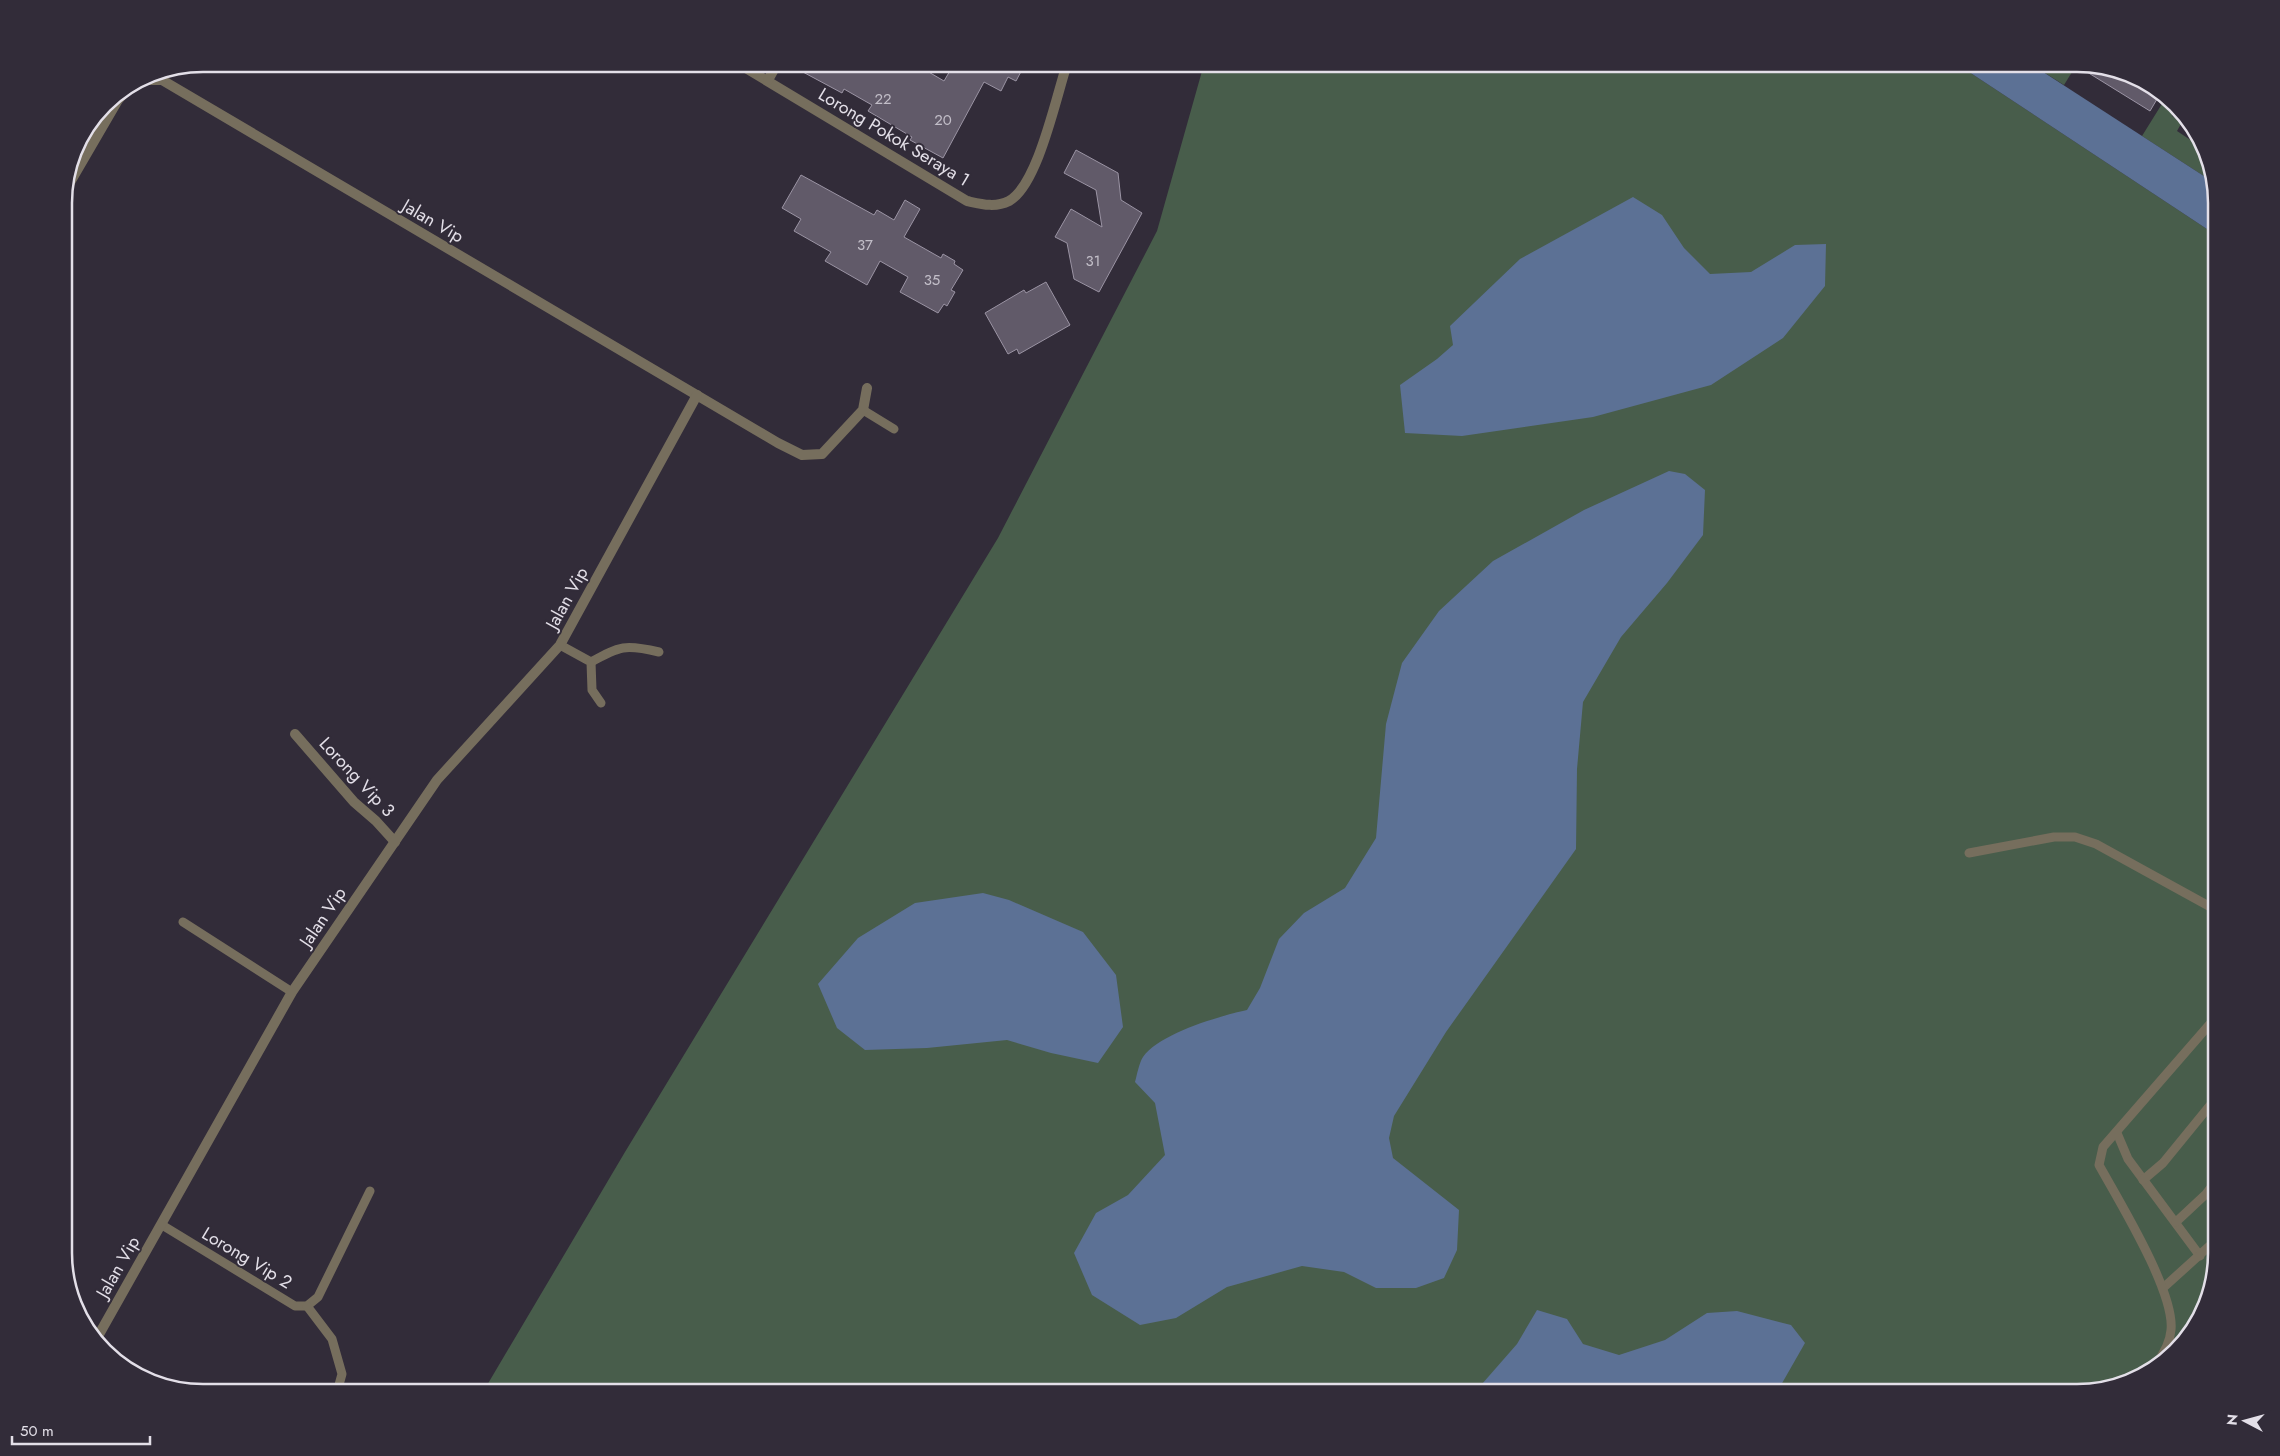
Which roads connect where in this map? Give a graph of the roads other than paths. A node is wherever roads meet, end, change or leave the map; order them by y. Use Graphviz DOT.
graph roads {
  1 [pos="755,73"];
  2 [pos="772,73"];
  3 [pos="1063,73"];
  4 [pos="158,80"];
  5 [pos="768,80"];
  6 [pos="112,110"];
  7 [pos="77,171"];
  8 [pos="867,388"];
  9 [pos="697,395"];
  10 [pos="863,410"];
  11 [pos="894,429"];
  12 [pos="560,645"];
  13 [pos="659,652"];
  14 [pos="591,662"];
  15 [pos="601,703"];
  16 [pos="294,734"];
  17 [pos="395,842"];
  18 [pos="1969,853"];
  19 [pos="2208,906"];
  20 [pos="183,922"];
  21 [pos="292,992"];
  22 [pos="2208,1026"];
  23 [pos="2208,1108"];
  24 [pos="2117,1133"];
  25 [pos="2143,1180"];
  26 [pos="370,1191"];
  27 [pos="2208,1191"];
  28 [pos="2176,1222"];
  29 [pos="162,1225"];
  30 [pos="2208,1248"];
  31 [pos="2200,1256"];
  32 [pos="2163,1288"];
  33 [pos="307,1306"];
  34 [pos="100,1332"];
  35 [pos="2166,1348"];
  36 [pos="339,1384"];
  1 -- 5 [label="street, Lorong Pokok Seraya 1"];
  2 -- 5 [label="street"];
  3 -- 5 [label="street, Lorong Pokok Seraya 1"];
  4 -- 9 [label="street, Jalan Vip"];
  6 -- 7 [label="street"];
  8 -- 10 [label="street"];
  9 -- 10 [label="street"];
  9 -- 12 [label="street, Jalan Vip"];
  10 -- 11 [label="lane"];
  12 -- 14 [label="lane"];
  12 -- 17 [label="street, Jalan Vip"];
  13 -- 14 [label="lane"];
  14 -- 15 [label="lane"];
  16 -- 17 [label="street, Lorong Vip 3"];
  17 -- 21 [label="street, Jalan Vip"];
  18 -- 19 [label="lane"];
  20 -- 21 [label="lane"];
  21 -- 29 [label="street, Jalan Vip"];
  22 -- 24 [label="lane"];
  23 -- 25 [label="lane"];
  24 -- 25 [label="lane"];
  24 -- 32 [label="lane"];
  25 -- 28 [label="lane"];
  26 -- 33 [label="lane, Lorong Vip 2"];
  27 -- 28 [label="lane"];
  28 -- 31 [label="lane"];
  29 -- 33 [label="lane, Lorong Vip 2"];
  29 -- 34 [label="street, Jalan Vip"];
  30 -- 31 [label="lane"];
  31 -- 32 [label="lane"];
  32 -- 35 [label="lane"];
  33 -- 36 [label="lane"];
}
